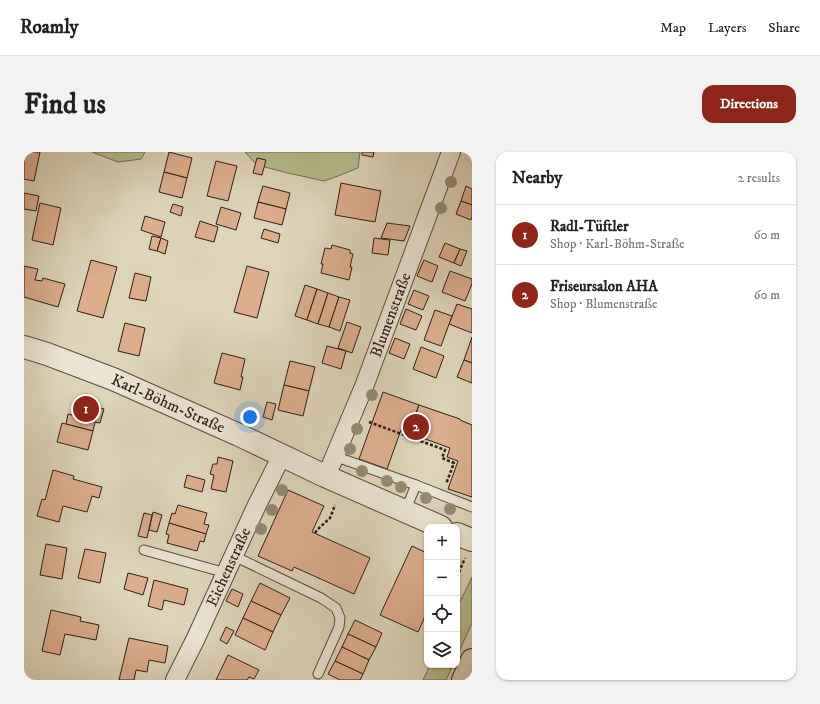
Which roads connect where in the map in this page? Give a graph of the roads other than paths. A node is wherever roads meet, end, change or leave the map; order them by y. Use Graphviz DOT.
graph roads {
  1 [pos="451,152"];
  2 [pos="24,347"];
  3 [pos="282,455"];
  4 [pos="334,456"];
  5 [pos="325,476"];
  6 [pos="416,485"];
  7 [pos="472,507"];
  8 [pos="405,511"];
  9 [pos="434,524"];
  10 [pos="460,538"];
  11 [pos="468,549"];
  12 [pos="144,550"];
  13 [pos="234,556"];
  14 [pos="226,573"];
  15 [pos="472,660"];
  16 [pos="318,674"];
  17 [pos="175,680"];
  18 [pos="463,680"];
  1 -- 4 [label="street, Blumenstraße"];
  2 -- 3 [label="street, Karl-Böhm-Straße"];
  3 -- 5 [label="street, Karl-Böhm-Straße"];
  3 -- 13 [label="street, Eichenstraße"];
  4 -- 5 [label="street, Blumenstraße"];
  4 -- 6 [label="lane"];
  5 -- 8 [label="street, Karl-Böhm-Straße"];
  6 -- 7 [label="lane"];
  6 -- 8 [label="lane"];
  8 -- 9 [label="street, Karl-Böhm-Straße"];
  10 -- 11 [label="street"];
  12 -- 14 [label="lane"];
  13 -- 14 [label="street, Eichenstraße"];
  13 -- 16 [label="lane"];
  14 -- 17 [label="street, Eichenstraße"];
  15 -- 18 [label="main road"];
}
